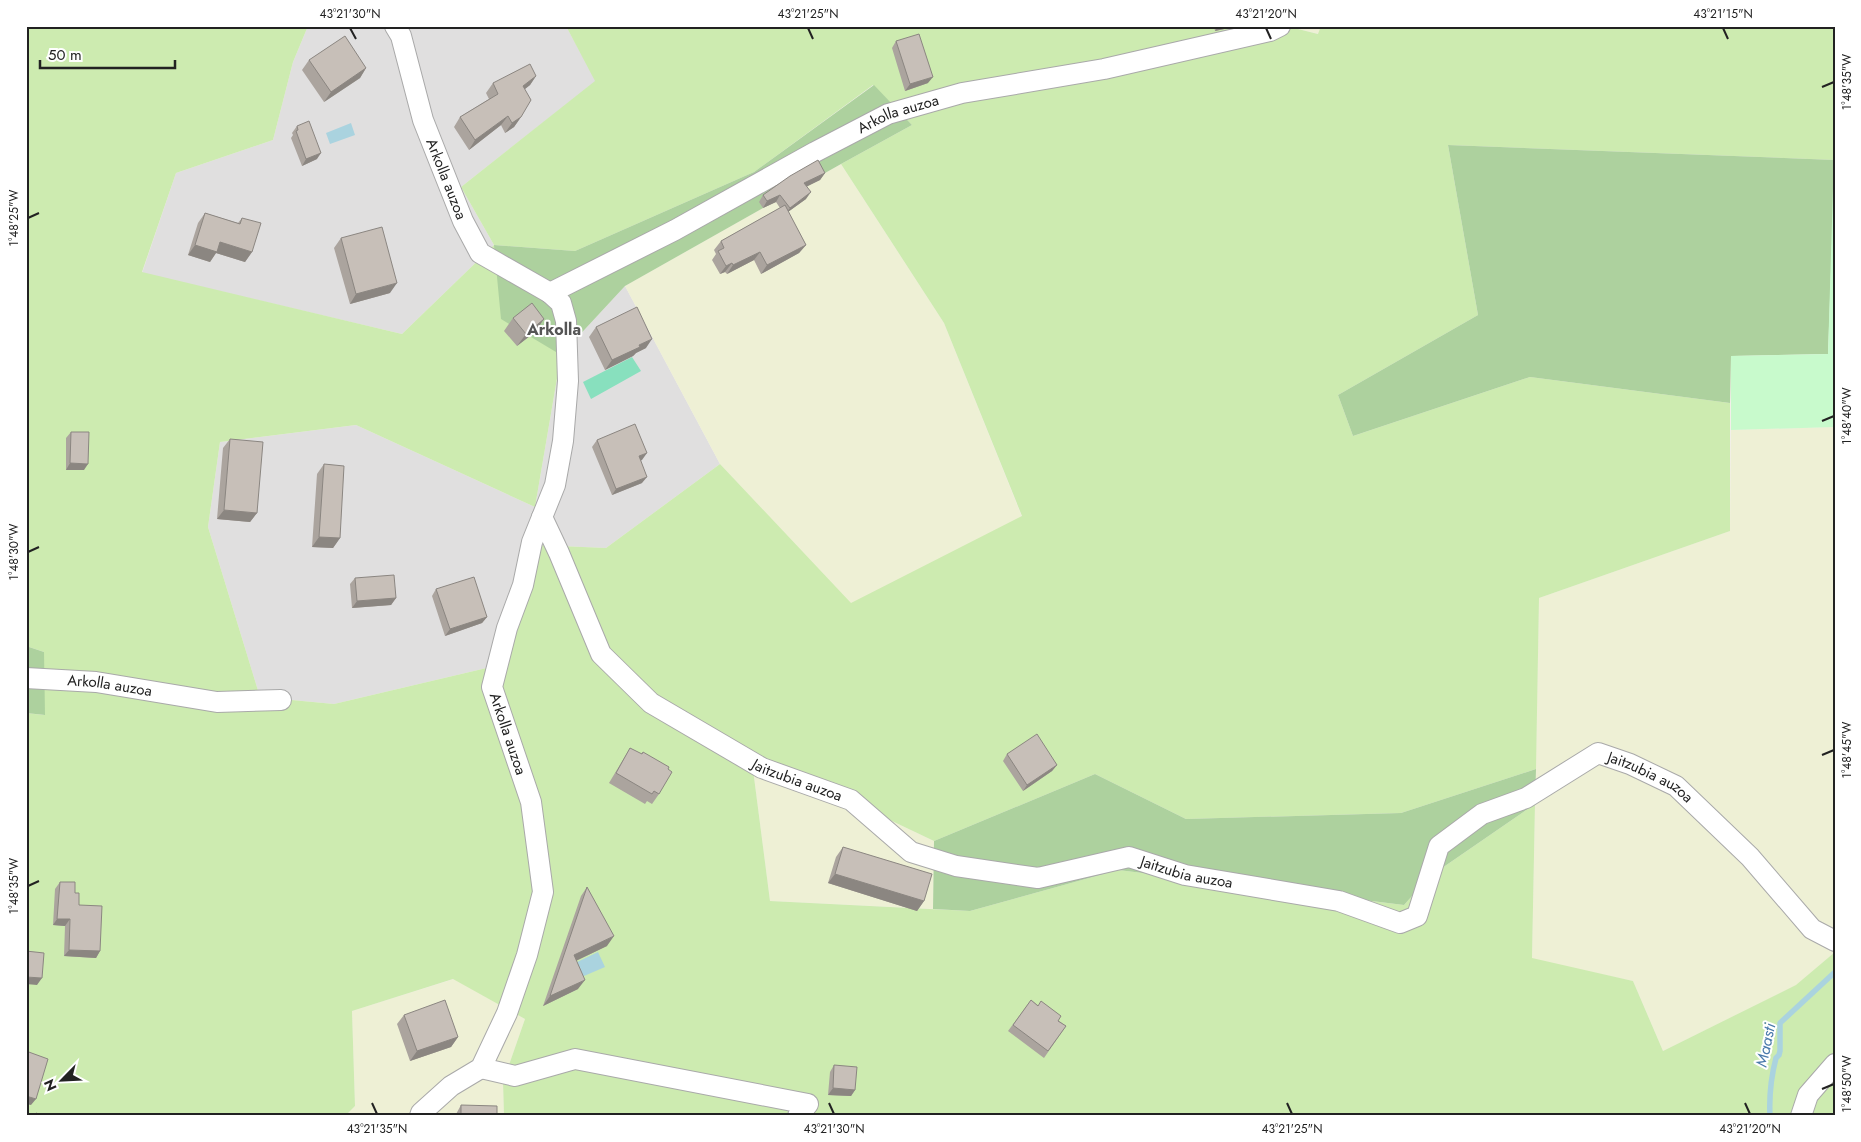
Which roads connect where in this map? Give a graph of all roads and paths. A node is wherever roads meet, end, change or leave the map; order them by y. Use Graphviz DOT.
graph roads {
  1 [pos="394,26"];
  2 [pos="1280,26"];
  3 [pos="550,293"];
  4 [pos="542,517"];
  5 [pos="26,678"];
  6 [pos="280,700"];
  7 [pos="1835,941"];
  8 [pos="1835,1064"];
  9 [pos="481,1068"];
  10 [pos="420,1116"];
  11 [pos="798,1116"];
  12 [pos="1800,1116"];
  1 -- 3 [label="street, Arkolla auzoa"];
  2 -- 3 [label="street, Arkolla auzoa"];
  3 -- 4 [label="street, Arkolla auzoa"];
  4 -- 7 [label="street, Jaitzubia auzoa"];
  4 -- 9 [label="street, Arkolla auzoa"];
  5 -- 6 [label="street, Arkolla auzoa"];
  8 -- 12 [label="street"];
  9 -- 10 [label="street"];
  9 -- 11 [label="street"];
}
